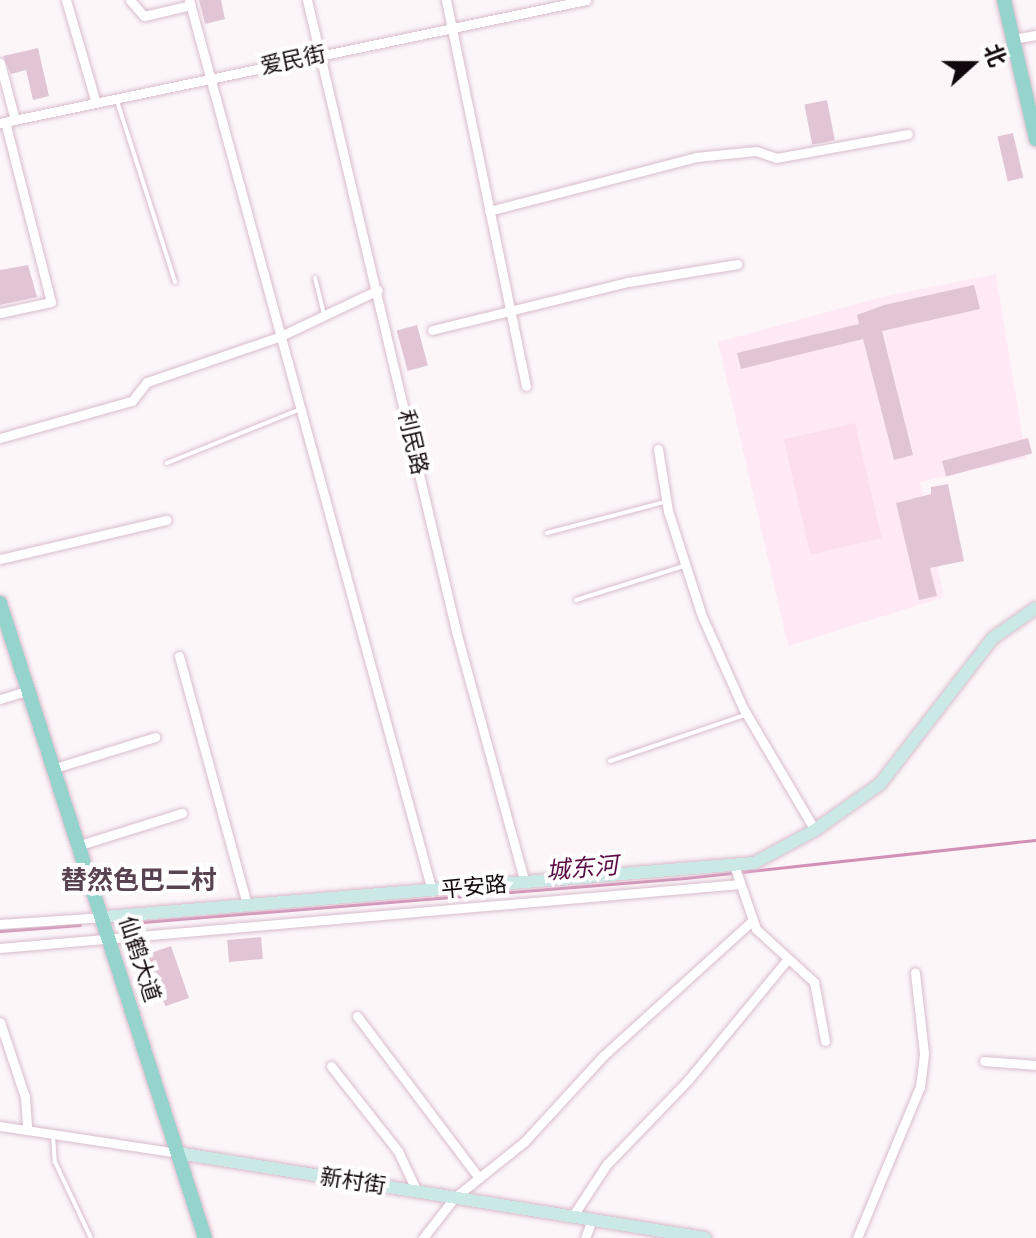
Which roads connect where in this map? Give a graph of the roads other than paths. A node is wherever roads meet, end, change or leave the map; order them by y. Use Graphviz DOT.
graph roads {
  1 [pos="66,0"];
  2 [pos="130,0"];
  3 [pos="307,0"];
  4 [pos="446,0"];
  5 [pos="586,0"];
  6 [pos="1004,0"];
  7 [pos="190,3"];
  8 [pos="452,28"];
  9 [pos="1036,35"];
  10 [pos="1013,39"];
  11 [pos="321,54"];
  12 [pos="0,63"];
  13 [pos="212,78"];
  14 [pos="116,98"];
  15 [pos="96,103"];
  16 [pos="6,122"];
  17 [pos="908,134"];
  18 [pos="1036,139"];
  19 [pos="489,211"];
  20 [pos="738,264"];
  21 [pos="315,278"];
  22 [pos="175,282"];
  23 [pos="378,290"];
  24 [pos="509,311"];
  25 [pos="0,313"];
  26 [pos="324,315"];
  27 [pos="432,330"];
  28 [pos="281,336"];
  29 [pos="526,386"];
  30 [pos="301,409"];
  31 [pos="0,438"];
  32 [pos="658,449"];
  33 [pos="167,463"];
  34 [pos="666,502"];
  35 [pos="166,520"];
  36 [pos="547,533"];
  37 [pos="0,559"];
  38 [pos="686,566"];
  39 [pos="576,600"];
  40 [pos="0,603"];
  41 [pos="1036,608"];
  42 [pos="179,656"];
  43 [pos="29,690"];
  44 [pos="0,699"];
  45 [pos="747,714"];
  46 [pos="155,737"];
  47 [pos="610,761"];
  48 [pos="55,768"];
  49 [pos="182,813"];
  50 [pos="815,830"];
  51 [pos="80,845"];
  52 [pos="737,873"];
  53 [pos="525,883"];
  54 [pos="432,891"];
  55 [pos="247,905"];
  56 [pos="104,917"];
  57 [pos="752,921"];
  58 [pos="0,924"];
  59 [pos="112,941"];
  60 [pos="0,948"];
  61 [pos="786,961"];
  62 [pos="915,973"];
  63 [pos="357,1016"];
  64 [pos="0,1022"];
  65 [pos="825,1041"];
  66 [pos="984,1061"];
  67 [pos="1036,1065"];
  68 [pos="331,1066"];
  69 [pos="0,1126"];
  70 [pos="27,1129"];
  71 [pos="53,1134"];
  72 [pos="178,1153"];
  73 [pos="479,1178"];
  74 [pos="417,1192"];
  75 [pos="454,1198"];
  76 [pos="572,1217"];
  77 [pos="592,1220"];
  78 [pos="91,1238"];
  79 [pos="205,1238"];
  80 [pos="423,1238"];
  81 [pos="585,1238"];
  82 [pos="705,1238"];
  83 [pos="857,1238"];
  1 -- 15 [label="street"];
  2 -- 7 [label="street"];
  3 -- 11 [label="street, 利民路"];
  4 -- 8 [label="street"];
  5 -- 8 [label="street, 爱民街"];
  6 -- 10 [label="main road"];
  7 -- 13 [label="street"];
  8 -- 11 [label="street, 爱民街"];
  8 -- 19 [label="street"];
  9 -- 10 [label="street"];
  10 -- 18 [label="main road"];
  11 -- 13 [label="street, 爱民街"];
  11 -- 23 [label="street, 利民路"];
  12 -- 16 [label="street"];
  13 -- 14 [label="street, 爱民街"];
  13 -- 28 [label="street"];
  14 -- 15 [label="street, 爱民街"];
  14 -- 22 [label="lane"];
  15 -- 16 [label="street, 爱民街"];
  16 -- 25 [label="street"];
  17 -- 19 [label="street"];
  19 -- 24 [label="street"];
  20 -- 24 [label="street"];
  21 -- 26 [label="lane"];
  23 -- 26 [label="street"];
  23 -- 53 [label="street, 利民路"];
  24 -- 27 [label="street"];
  24 -- 29 [label="street"];
  26 -- 28 [label="street"];
  28 -- 30 [label="street"];
  28 -- 31 [label="street"];
  30 -- 33 [label="lane"];
  30 -- 54 [label="street"];
  32 -- 34 [label="street"];
  34 -- 36 [label="lane"];
  34 -- 38 [label="street"];
  35 -- 37 [label="street"];
  38 -- 39 [label="lane"];
  38 -- 45 [label="street"];
  40 -- 43 [label="main road, 仙鹤大道"];
  41 -- 50 [label="street, 平安路"];
  42 -- 55 [label="street"];
  43 -- 44 [label="street"];
  43 -- 48 [label="main road, 仙鹤大道"];
  45 -- 47 [label="lane"];
  45 -- 50 [label="street"];
  46 -- 48 [label="street"];
  48 -- 51 [label="main road, 仙鹤大道"];
  49 -- 51 [label="street"];
  50 -- 52 [label="street, 平安路"];
  51 -- 56 [label="main road, 仙鹤大道"];
  52 -- 53 [label="street, 平安路"];
  52 -- 57 [label="street"];
  52 -- 59 [label="street"];
  53 -- 54 [label="street, 平安路"];
  54 -- 55 [label="street, 平安路"];
  55 -- 56 [label="street, 平安路"];
  56 -- 58 [label="street, 平安路"];
  56 -- 59 [label="main road, 仙鹤大道"];
  57 -- 61 [label="street"];
  57 -- 73 [label="street"];
  59 -- 60 [label="street"];
  59 -- 72 [label="main road, 仙鹤大道"];
  61 -- 65 [label="street"];
  61 -- 76 [label="street"];
  62 -- 83 [label="street"];
  63 -- 73 [label="street"];
  64 -- 70 [label="street"];
  66 -- 67 [label="street"];
  68 -- 74 [label="street"];
  69 -- 70 [label="street, 新村街"];
  70 -- 71 [label="street, 新村街"];
  71 -- 72 [label="street, 新村街"];
  71 -- 78 [label="lane"];
  72 -- 74 [label="street, 新村街"];
  72 -- 79 [label="main road, 仙鹤大道"];
  73 -- 75 [label="street"];
  74 -- 75 [label="street, 新村街"];
  75 -- 76 [label="street, 新村街"];
  75 -- 80 [label="street"];
  76 -- 77 [label="street, 新村街"];
  77 -- 81 [label="street"];
  77 -- 82 [label="street, 新村街"];
}
